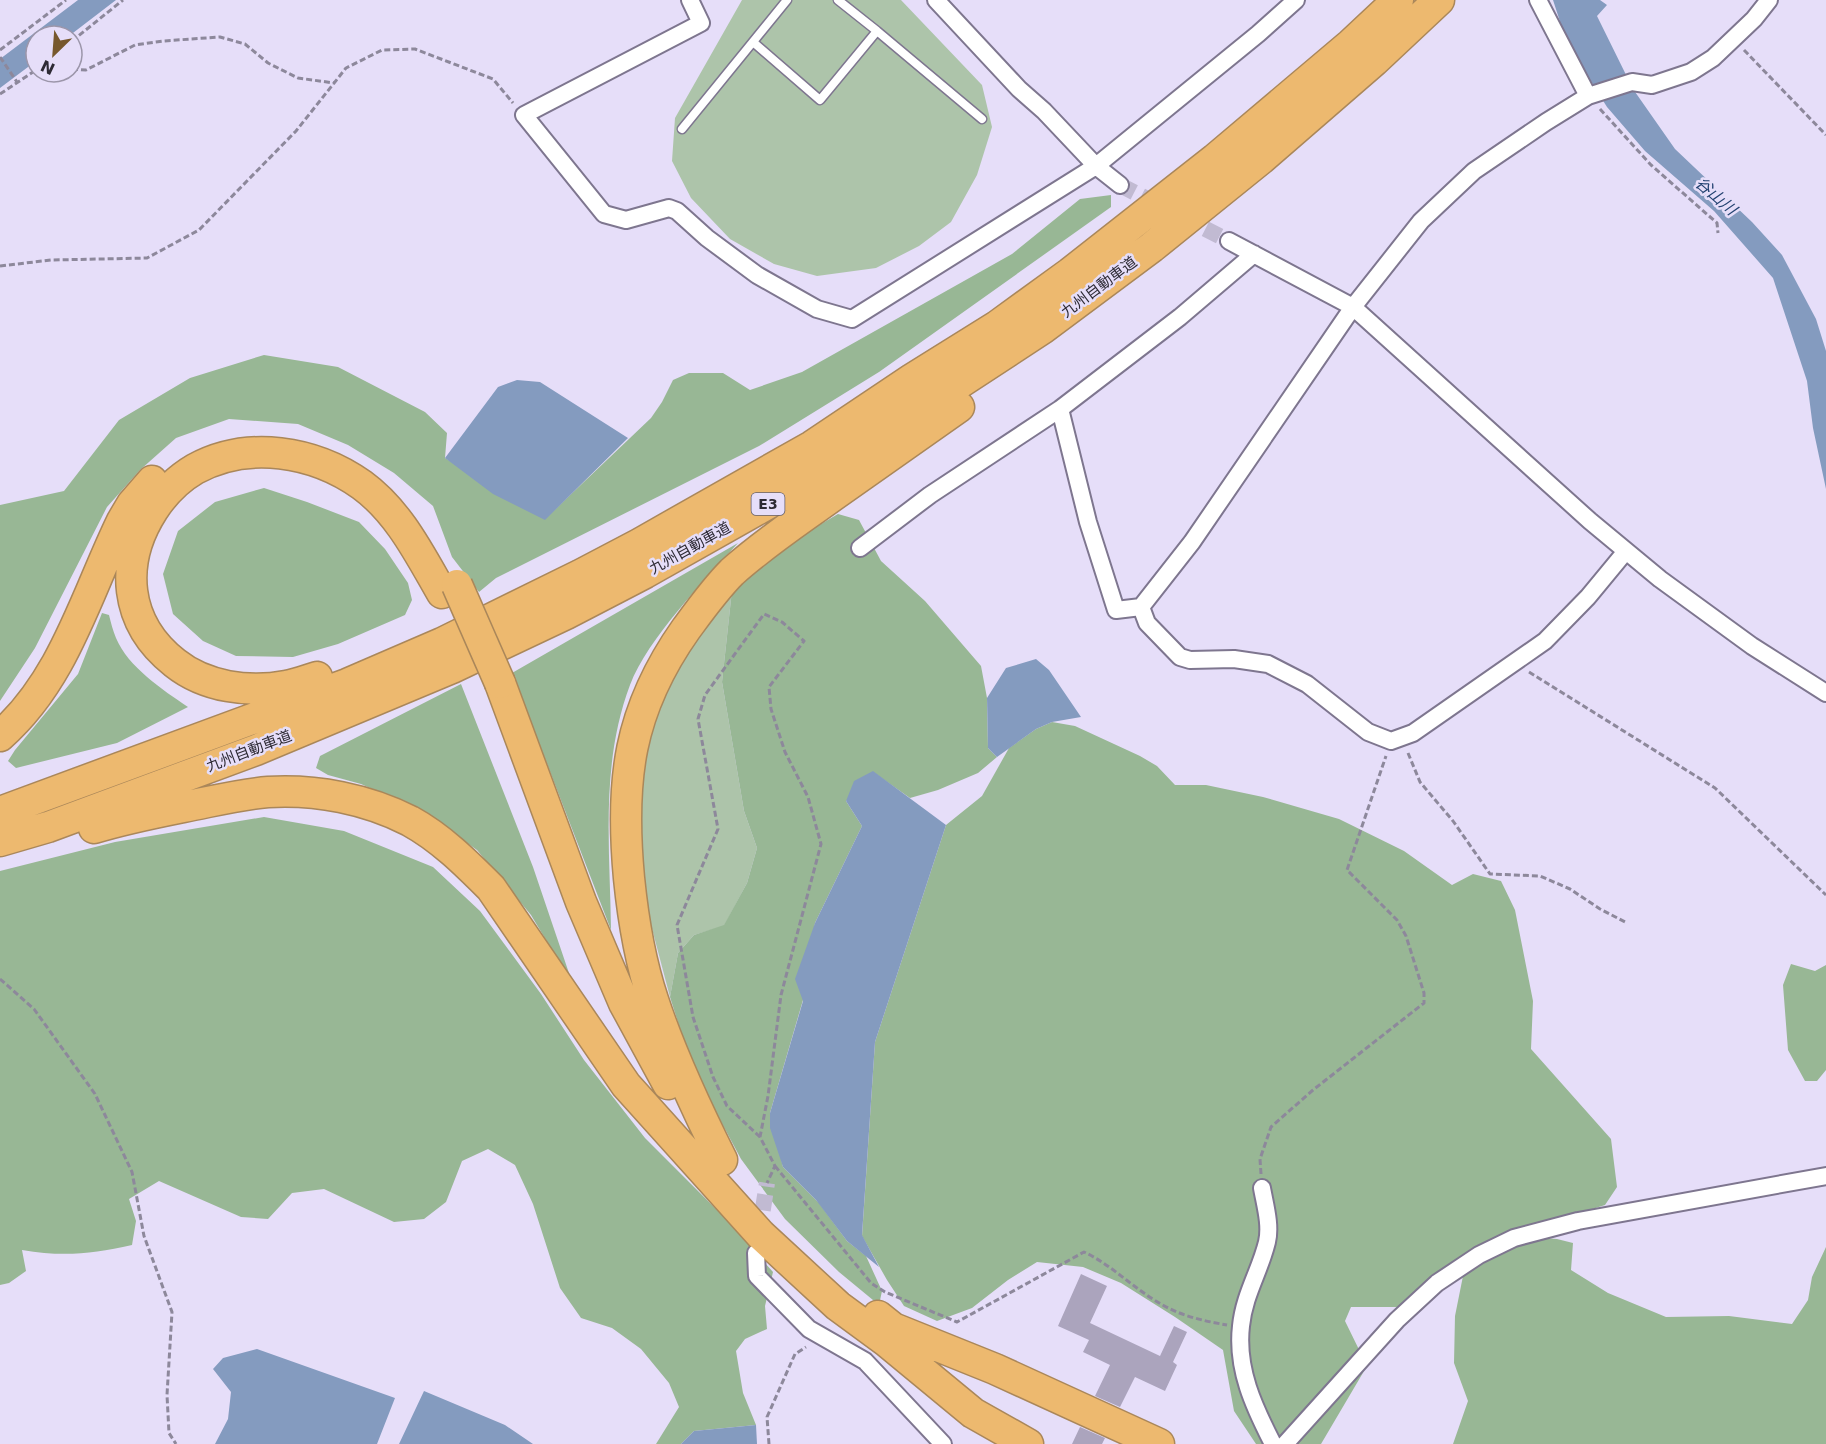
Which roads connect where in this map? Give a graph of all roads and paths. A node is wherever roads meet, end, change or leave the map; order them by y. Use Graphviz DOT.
graph roads {
  1 [pos="66,0"];
  2 [pos="123,0"];
  3 [pos="690,0"];
  4 [pos="787,0"];
  5 [pos="838,0"];
  6 [pos="936,0"];
  7 [pos="1296,0"];
  8 [pos="1398,0"];
  9 [pos="1439,0"];
  10 [pos="1538,0"];
  11 [pos="1769,0"];
  12 [pos="84,31"];
  13 [pos="878,31"];
  14 [pos="1733,39"];
  15 [pos="753,42"];
  16 [pos="0,50"];
  17 [pos="0,57"];
  18 [pos="84,70"];
  19 [pos="24,78"];
  20 [pos="17,82"];
  21 [pos="334,83"];
  22 [pos="0,94"];
  23 [pos="1591,95"];
  24 [pos="524,115"];
  25 [pos="982,119"];
  26 [pos="682,129"];
  27 [pos="1826,135"];
  28 [pos="1096,166"];
  29 [pos="1120,185"];
  30 [pos="1718,233"];
  31 [pos="1229,241"];
  32 [pos="1152,247"];
  33 [pos="1254,254"];
  34 [pos="0,266"];
  35 [pos="1353,307"];
  36 [pos="1060,409"];
  37 [pos="860,548"];
  38 [pos="1626,551"];
  39 [pos="580,575"];
  40 [pos="449,589"];
  41 [pos="1141,607"];
  42 [pos="1514,663"];
  43 [pos="492,687"];
  44 [pos="1826,693"];
  45 [pos="0,736"];
  46 [pos="1396,739"];
  47 [pos="0,812"];
  48 [pos="0,841"];
  49 [pos="0,847"];
  50 [pos="1826,895"];
  51 [pos="1628,923"];
  52 [pos="0,979"];
  53 [pos="760,1137"];
  54 [pos="686,1150"];
  55 [pos="722,1160"];
  56 [pos="775,1166"];
  57 [pos="1826,1176"];
  58 [pos="767,1183"];
  59 [pos="1262,1188"];
  60 [pos="756,1253"];
  61 [pos="1240,1327"];
  62 [pos="838,1345"];
  63 [pos="176,1444"];
  64 [pos="769,1444"];
  65 [pos="943,1444"];
  66 [pos="1028,1444"];
  67 [pos="1159,1444"];
  68 [pos="1273,1444"];
  69 [pos="1285,1444"];
  1 -- 16 [label="path"];
  2 -- 12 [label="path"];
  3 -- 24 [label="street"];
  4 -- 15 [label="lane"];
  5 -- 13 [label="lane"];
  6 -- 28 [label="street"];
  7 -- 28 [label="street"];
  8 -- 39 [label="highway, 九州自動車道 / E3"];
  9 -- 32 [label="highway, 九州自動車道 / E3"];
  10 -- 23 [label="street"];
  11 -- 14 [label="street"];
  13 -- 15 [label="lane"];
  13 -- 25 [label="lane"];
  14 -- 23 [label="street"];
  14 -- 27 [label="path"];
  15 -- 26 [label="lane"];
  17 -- 20 [label="path"];
  18 -- 21 [label="path"];
  19 -- 20 [label="path"];
  20 -- 22 [label="path"];
  21 -- 24 [label="path"];
  21 -- 34 [label="path"];
  23 -- 30 [label="path"];
  23 -- 35 [label="street"];
  24 -- 28 [label="street"];
  28 -- 29 [label="street"];
  31 -- 33 [label="street"];
  32 -- 48 [label="highway, 九州自動車道 / E3"];
  32 -- 55 [label="highway"];
  33 -- 35 [label="street"];
  33 -- 36 [label="street"];
  35 -- 38 [label="street"];
  35 -- 41 [label="street"];
  36 -- 37 [label="street"];
  36 -- 41 [label="street"];
  38 -- 42 [label="street"];
  38 -- 44 [label="street"];
  39 -- 40 [label="highway"];
  39 -- 47 [label="highway, 九州自動車道 / E3"];
  40 -- 43 [label="highway"];
  40 -- 45 [label="highway"];
  41 -- 46 [label="street"];
  42 -- 46 [label="street"];
  42 -- 50 [label="path"];
  43 -- 54 [label="highway"];
  43 -- 55 [label="highway"];
  46 -- 51 [label="path"];
  46 -- 59 [label="path"];
  49 -- 54 [label="highway"];
  52 -- 63 [label="path"];
  53 -- 53 [label="path"];
  53 -- 56 [label="path"];
  54 -- 66 [label="highway"];
  55 -- 67 [label="highway"];
  56 -- 58 [label="path"];
  56 -- 61 [label="path"];
  57 -- 69 [label="street"];
  59 -- 61 [label="street"];
  60 -- 62 [label="street"];
  61 -- 68 [label="street"];
  62 -- 64 [label="path"];
  62 -- 65 [label="street"];
}
